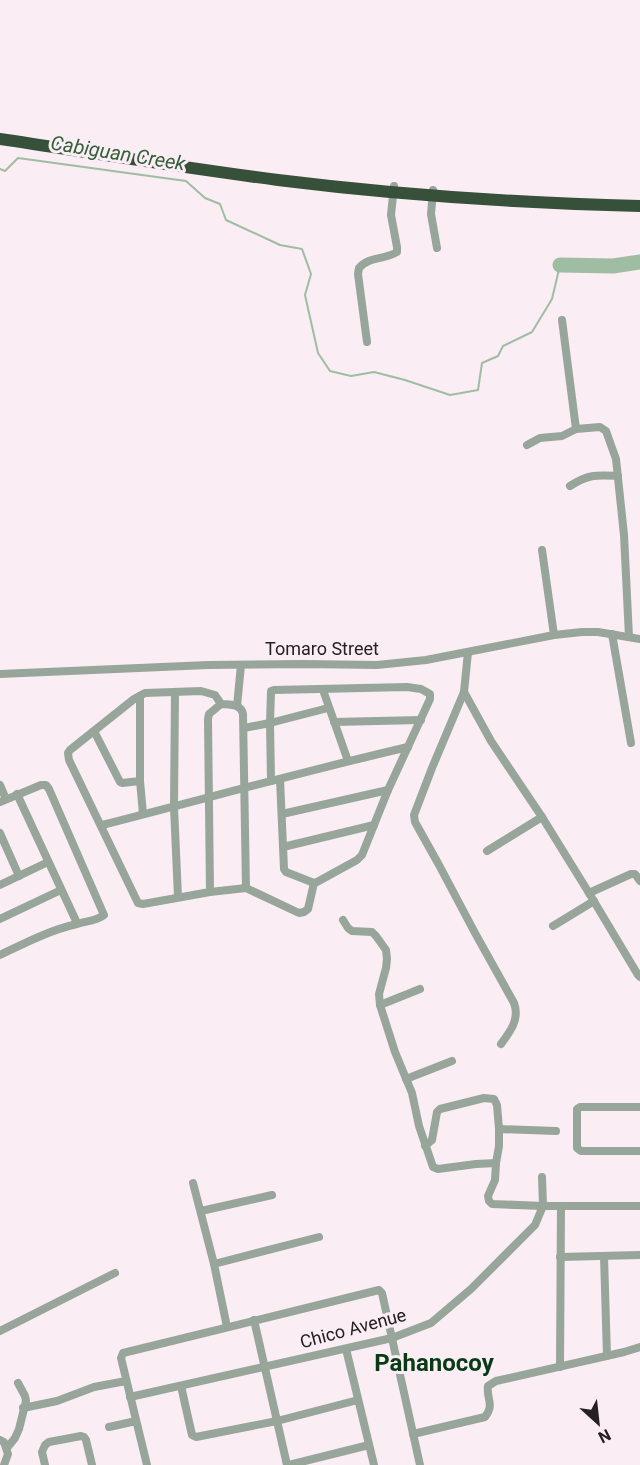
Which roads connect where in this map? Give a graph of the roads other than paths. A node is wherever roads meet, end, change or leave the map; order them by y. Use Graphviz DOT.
graph roads {
  1 [pos="0,133"];
  2 [pos="0,139"];
  3 [pos="110,152"];
  4 [pos="393,189"];
  5 [pos="433,193"];
  6 [pos="640,199"];
  7 [pos="640,206"];
  8 [pos="437,248"];
  9 [pos="562,320"];
  10 [pos="367,342"];
  11 [pos="576,429"];
  12 [pos="526,445"];
  13 [pos="618,476"];
  14 [pos="570,486"];
  15 [pos="542,550"];
  16 [pos="612,634"];
  17 [pos="554,635"];
  18 [pos="629,637"];
  19 [pos="640,639"];
  20 [pos="468,652"];
  21 [pos="241,665"];
  22 [pos="0,674"];
  23 [pos="323,690"];
  24 [pos="175,692"];
  25 [pos="464,692"];
  26 [pos="140,696"];
  27 [pos="221,704"];
  28 [pos="237,706"];
  29 [pos="328,708"];
  30 [pos="421,720"];
  31 [pos="334,722"];
  32 [pos="270,723"];
  33 [pos="244,728"];
  34 [pos="94,730"];
  35 [pos="631,743"];
  36 [pos="408,747"];
  37 [pos="348,761"];
  38 [pos="276,780"];
  39 [pos="140,781"];
  40 [pos="0,785"];
  41 [pos="244,788"];
  42 [pos="388,790"];
  43 [pos="17,794"];
  44 [pos="208,796"];
  45 [pos="3,800"];
  46 [pos="174,807"];
  47 [pos="143,814"];
  48 [pos="282,814"];
  49 [pos="543,817"];
  50 [pos="102,825"];
  51 [pos="374,825"];
  52 [pos="0,833"];
  53 [pos="283,847"];
  54 [pos="488,851"];
  55 [pos="48,862"];
  56 [pos="19,876"];
  57 [pos="640,881"];
  58 [pos="314,883"];
  59 [pos="0,885"];
  60 [pos="246,888"];
  61 [pos="61,890"];
  62 [pos="210,892"];
  63 [pos="589,892"];
  64 [pos="178,897"];
  65 [pos="594,902"];
  66 [pos="0,919"];
  67 [pos="343,920"];
  68 [pos="77,923"];
  69 [pos="553,926"];
  70 [pos="0,955"];
  71 [pos="640,976"];
  72 [pos="420,989"];
  73 [pos="380,1005"];
  74 [pos="501,1044"];
  75 [pos="452,1061"];
  76 [pos="406,1079"];
  77 [pos="640,1107"];
  78 [pos="499,1129"];
  79 [pos="556,1131"];
  80 [pos="425,1146"];
  81 [pos="640,1151"];
  82 [pos="496,1163"];
  83 [pos="542,1177"];
  84 [pos="193,1184"];
  85 [pos="272,1195"];
  86 [pos="543,1206"];
  87 [pos="561,1206"];
  88 [pos="640,1206"];
  89 [pos="201,1211"];
  90 [pos="319,1237"];
  91 [pos="640,1255"];
  92 [pos="604,1256"];
  93 [pos="560,1257"];
  94 [pos="214,1264"];
  95 [pos="115,1273"];
  96 [pos="254,1320"];
  97 [pos="227,1327"];
  98 [pos="0,1330"];
  99 [pos="392,1338"];
  100 [pos="640,1347"];
  101 [pos="346,1349"];
  102 [pos="607,1356"];
  103 [pos="264,1367"];
  104 [pos="560,1367"];
  105 [pos="126,1381"];
  106 [pos="18,1383"];
  107 [pos="182,1386"];
  108 [pos="130,1397"];
  109 [pos="358,1400"];
  110 [pos="23,1408"];
  111 [pos="136,1421"];
  112 [pos="277,1421"];
  113 [pos="110,1427"];
  114 [pos="413,1434"];
  115 [pos="0,1440"];
  116 [pos="369,1445"];
  117 [pos="7,1448"];
  118 [pos="4,1465"];
  119 [pos="45,1465"];
  120 [pos="92,1465"];
  121 [pos="147,1465"];
  122 [pos="288,1465"];
  123 [pos="374,1465"];
  124 [pos="420,1465"];
  1 -- 3 [label="highway"];
  2 -- 3 [label="highway"];
  3 -- 4 [label="highway"];
  4 -- 5 [label="highway"];
  4 -- 10 [label="street"];
  5 -- 6 [label="highway"];
  5 -- 7 [label="highway"];
  5 -- 8 [label="street"];
  9 -- 11 [label="street"];
  11 -- 12 [label="street"];
  11 -- 13 [label="street"];
  13 -- 14 [label="street"];
  13 -- 18 [label="street"];
  15 -- 17 [label="street"];
  16 -- 17 [label="street, Tomaro Street"];
  16 -- 18 [label="street, Tomaro Street"];
  16 -- 35 [label="street"];
  17 -- 20 [label="street, Tomaro Street"];
  18 -- 19 [label="street, Tomaro Street"];
  20 -- 21 [label="street, Tomaro Street"];
  20 -- 25 [label="street"];
  21 -- 22 [label="street, Tomaro Street"];
  21 -- 28 [label="street"];
  23 -- 29 [label="street"];
  23 -- 30 [label="street"];
  23 -- 32 [label="street"];
  24 -- 26 [label="street"];
  24 -- 27 [label="street"];
  24 -- 46 [label="street"];
  25 -- 49 [label="street"];
  25 -- 74 [label="street"];
  26 -- 34 [label="street"];
  26 -- 39 [label="street"];
  27 -- 28 [label="street"];
  27 -- 44 [label="street"];
  28 -- 33 [label="street"];
  29 -- 31 [label="street"];
  29 -- 32 [label="street"];
  30 -- 31 [label="street"];
  30 -- 36 [label="street"];
  31 -- 37 [label="street"];
  32 -- 33 [label="street"];
  32 -- 38 [label="street"];
  33 -- 41 [label="street"];
  34 -- 39 [label="street"];
  34 -- 50 [label="street"];
  36 -- 37 [label="street"];
  36 -- 42 [label="street"];
  37 -- 38 [label="street"];
  38 -- 41 [label="street"];
  38 -- 48 [label="street"];
  39 -- 47 [label="street"];
  40 -- 45 [label="street"];
  41 -- 44 [label="street"];
  41 -- 60 [label="street"];
  42 -- 48 [label="street"];
  42 -- 51 [label="street"];
  43 -- 45 [label="street"];
  43 -- 55 [label="street"];
  43 -- 68 [label="street"];
  44 -- 46 [label="street"];
  44 -- 62 [label="street"];
  46 -- 47 [label="street"];
  46 -- 64 [label="street"];
  47 -- 50 [label="street"];
  48 -- 53 [label="street"];
  49 -- 54 [label="street"];
  49 -- 63 [label="street"];
  50 -- 64 [label="street"];
  51 -- 53 [label="street"];
  51 -- 58 [label="street"];
  52 -- 56 [label="street"];
  53 -- 58 [label="street"];
  55 -- 56 [label="street"];
  55 -- 61 [label="street"];
  56 -- 59 [label="street"];
  57 -- 63 [label="street"];
  58 -- 60 [label="street"];
  60 -- 62 [label="street"];
  61 -- 66 [label="street"];
  61 -- 68 [label="street"];
  62 -- 64 [label="street"];
  63 -- 65 [label="street"];
  65 -- 69 [label="street"];
  65 -- 71 [label="street"];
  67 -- 73 [label="street"];
  68 -- 70 [label="street"];
  72 -- 73 [label="street"];
  73 -- 76 [label="street"];
  75 -- 76 [label="street"];
  76 -- 80 [label="street"];
  77 -- 81 [label="street"];
  78 -- 79 [label="street"];
  78 -- 80 [label="street"];
  78 -- 82 [label="street"];
  80 -- 82 [label="street"];
  82 -- 86 [label="street"];
  83 -- 86 [label="street"];
  84 -- 89 [label="street"];
  85 -- 89 [label="street"];
  86 -- 87 [label="street"];
  86 -- 99 [label="street, Chico Avenue"];
  87 -- 88 [label="street"];
  87 -- 93 [label="street"];
  89 -- 94 [label="street"];
  90 -- 94 [label="street"];
  91 -- 92 [label="street"];
  92 -- 93 [label="street"];
  92 -- 102 [label="street"];
  93 -- 104 [label="street"];
  94 -- 97 [label="street"];
  95 -- 98 [label="street"];
  96 -- 97 [label="street"];
  96 -- 99 [label="street"];
  96 -- 103 [label="street"];
  97 -- 105 [label="street"];
  99 -- 101 [label="street, Chico Avenue"];
  99 -- 114 [label="street"];
  100 -- 102 [label="street"];
  101 -- 103 [label="street, Chico Avenue"];
  101 -- 109 [label="street"];
  102 -- 104 [label="street"];
  103 -- 107 [label="street, Chico Avenue"];
  103 -- 112 [label="street"];
  104 -- 114 [label="street"];
  105 -- 108 [label="street"];
  105 -- 110 [label="street"];
  106 -- 110 [label="street"];
  107 -- 108 [label="street, Chico Avenue"];
  107 -- 112 [label="street"];
  108 -- 111 [label="street"];
  109 -- 112 [label="street"];
  109 -- 116 [label="street"];
  110 -- 117 [label="street"];
  111 -- 113 [label="street"];
  111 -- 121 [label="street"];
  112 -- 122 [label="street"];
  114 -- 124 [label="street"];
  115 -- 117 [label="street"];
  116 -- 122 [label="street"];
  116 -- 123 [label="street"];
  117 -- 118 [label="street"];
  119 -- 120 [label="street"];
}
